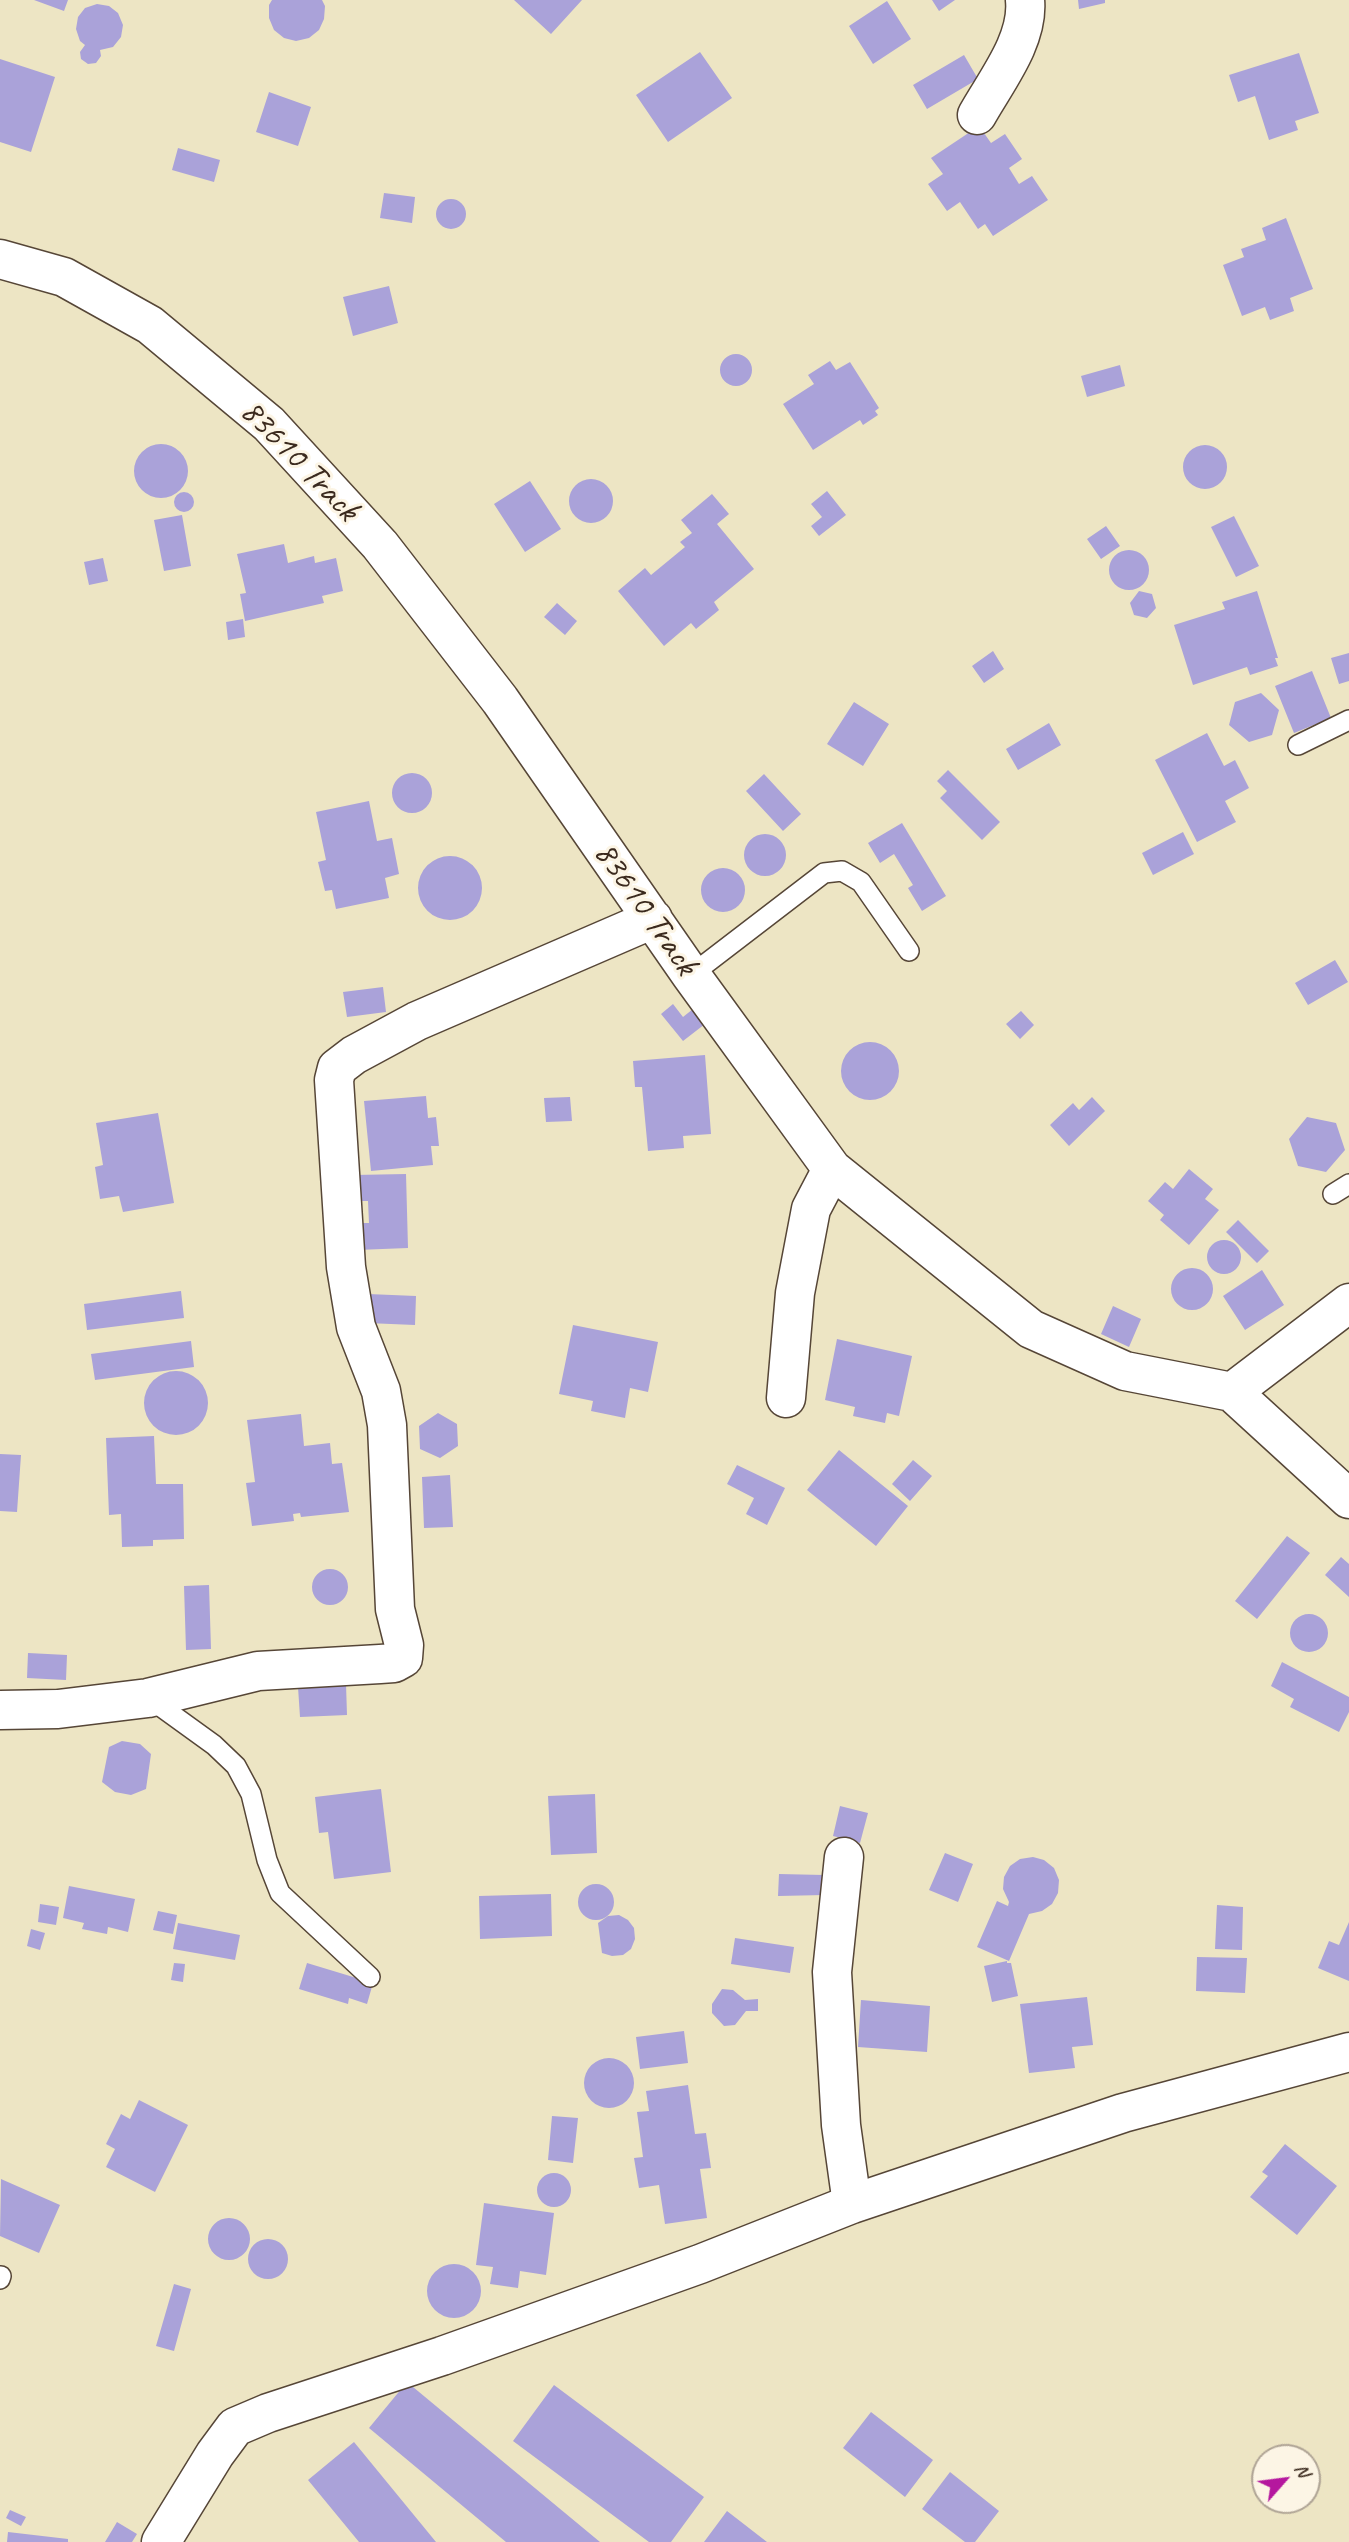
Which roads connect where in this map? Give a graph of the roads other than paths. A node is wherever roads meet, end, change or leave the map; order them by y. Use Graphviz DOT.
graph roads {
  1 [pos="1025,0"];
  2 [pos="977,115"];
  3 [pos="0,259"];
  4 [pos="1349,720"];
  5 [pos="1298,745"];
  6 [pos="653,919"];
  7 [pos="909,951"];
  8 [pos="691,975"];
  9 [pos="832,1169"];
  10 [pos="1349,1303"];
  11 [pos="1232,1392"];
  12 [pos="786,1398"];
  13 [pos="1349,1499"];
  14 [pos="148,1698"];
  15 [pos="0,1710"];
  16 [pos="844,1857"];
  17 [pos="370,1978"];
  18 [pos="1349,2052"];
  19 [pos="852,2204"];
  20 [pos="161,2542"];
  1 -- 2 [label="street"];
  3 -- 6 [label="street, 83610 Track"];
  4 -- 5 [label="lane"];
  6 -- 8 [label="street, 83610 Track"];
  6 -- 14 [label="street"];
  7 -- 8 [label="lane"];
  8 -- 9 [label="street, 83610 Track"];
  9 -- 11 [label="street, 83610 Track"];
  9 -- 12 [label="street"];
  10 -- 11 [label="street"];
  11 -- 13 [label="street"];
  14 -- 15 [label="street"];
  14 -- 17 [label="lane"];
  16 -- 19 [label="street"];
  18 -- 19 [label="street"];
  19 -- 20 [label="street"];
}
